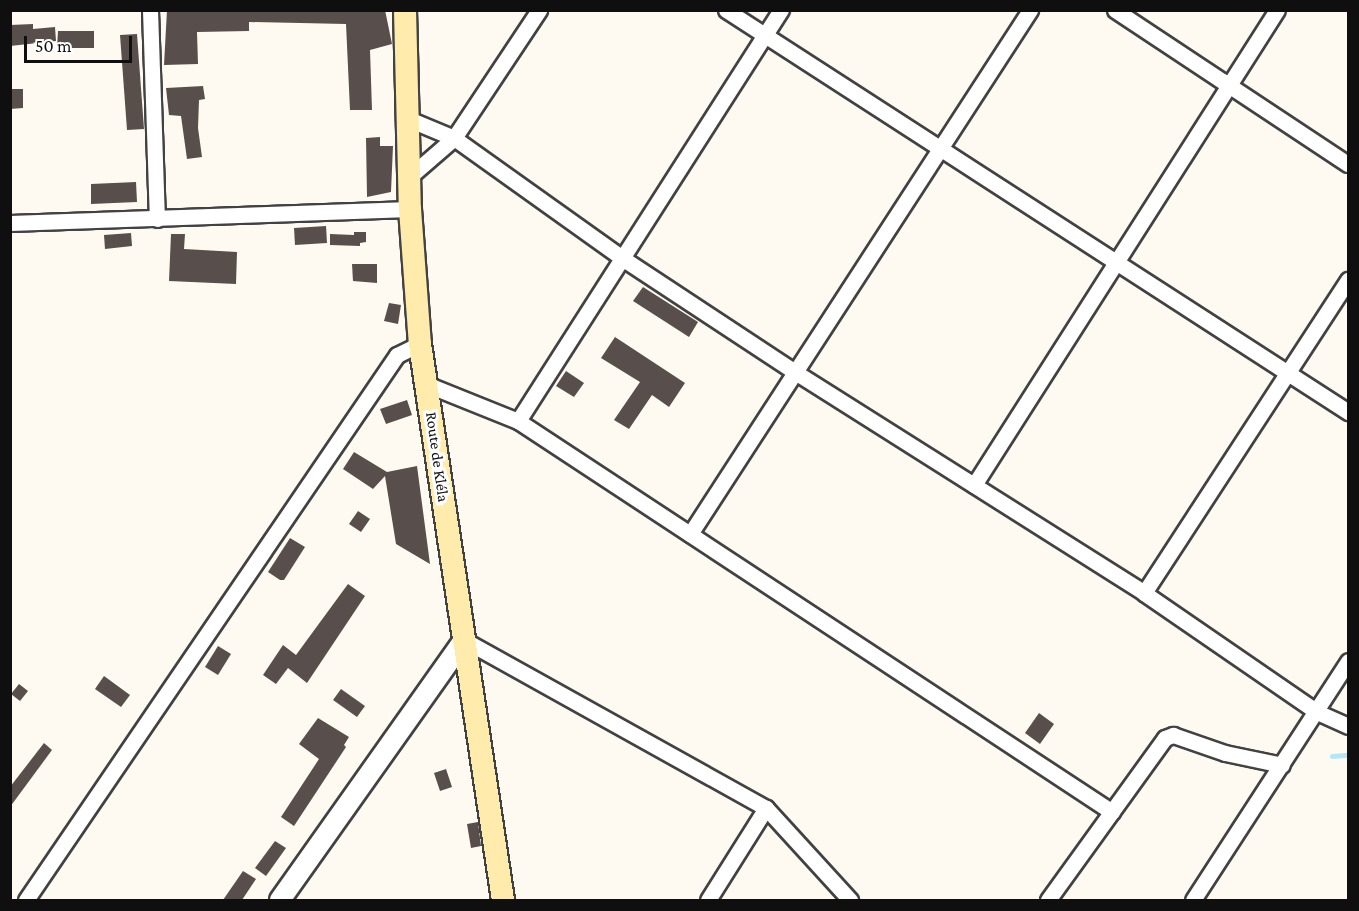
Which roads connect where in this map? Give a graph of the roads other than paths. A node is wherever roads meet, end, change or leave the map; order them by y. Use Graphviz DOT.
graph roads {
  1 [pos="150,10"];
  2 [pos="405,10"];
  3 [pos="539,10"];
  4 [pos="726,10"];
  5 [pos="781,10"];
  6 [pos="1030,10"];
  7 [pos="1114,10"];
  8 [pos="1277,10"];
  9 [pos="765,35"];
  10 [pos="1230,85"];
  11 [pos="406,118"];
  12 [pos="454,138"];
  13 [pos="942,147"];
  14 [pos="1348,164"];
  15 [pos="409,177"];
  16 [pos="410,209"];
  17 [pos="157,219"];
  18 [pos="10,223"];
  19 [pos="622,258"];
  20 [pos="1116,261"];
  21 [pos="1348,280"];
  22 [pos="420,344"];
  23 [pos="795,372"];
  24 [pos="1287,372"];
  25 [pos="426,384"];
  26 [pos="1348,412"];
  27 [pos="518,421"];
  28 [pos="974,485"];
  29 [pos="690,534"];
  30 [pos="1144,593"];
  31 [pos="464,640"];
  32 [pos="1348,661"];
  33 [pos="1317,712"];
  34 [pos="1348,726"];
  35 [pos="1282,765"];
  36 [pos="766,808"];
  37 [pos="1112,812"];
  38 [pos="26,900"];
  39 [pos="280,900"];
  40 [pos="503,900"];
  41 [pos="708,900"];
  42 [pos="850,900"];
  43 [pos="1048,900"];
  44 [pos="1192,900"];
  1 -- 17 [label="street"];
  2 -- 11 [label="main road, Route de Kléla"];
  3 -- 12 [label="street"];
  4 -- 9 [label="street"];
  5 -- 9 [label="street"];
  6 -- 13 [label="street"];
  7 -- 10 [label="street"];
  8 -- 10 [label="street"];
  9 -- 13 [label="street"];
  9 -- 19 [label="street"];
  10 -- 14 [label="street"];
  10 -- 20 [label="street"];
  11 -- 12 [label="street"];
  11 -- 15 [label="main road, Route de Kléla"];
  12 -- 15 [label="street"];
  12 -- 19 [label="street"];
  13 -- 20 [label="street"];
  13 -- 23 [label="street"];
  15 -- 16 [label="main road, Route de Kléla"];
  16 -- 17 [label="street"];
  16 -- 22 [label="main road, Route de Kléla"];
  17 -- 18 [label="street"];
  19 -- 23 [label="street"];
  19 -- 27 [label="street"];
  20 -- 24 [label="street"];
  20 -- 28 [label="street"];
  21 -- 24 [label="street"];
  22 -- 25 [label="main road, Route de Kléla"];
  22 -- 38 [label="street"];
  23 -- 28 [label="street"];
  23 -- 29 [label="street"];
  24 -- 26 [label="street"];
  24 -- 30 [label="street"];
  25 -- 27 [label="street"];
  25 -- 31 [label="main road, Route de Kléla"];
  27 -- 29 [label="street"];
  28 -- 30 [label="street"];
  29 -- 37 [label="street"];
  30 -- 33 [label="street"];
  31 -- 36 [label="street"];
  31 -- 39 [label="street"];
  31 -- 40 [label="main road, Route de Kléla"];
  32 -- 33 [label="street"];
  33 -- 34 [label="street"];
  33 -- 35 [label="street"];
  35 -- 37 [label="street"];
  35 -- 44 [label="street"];
  36 -- 41 [label="street"];
  36 -- 42 [label="street"];
  37 -- 43 [label="street"];
}
